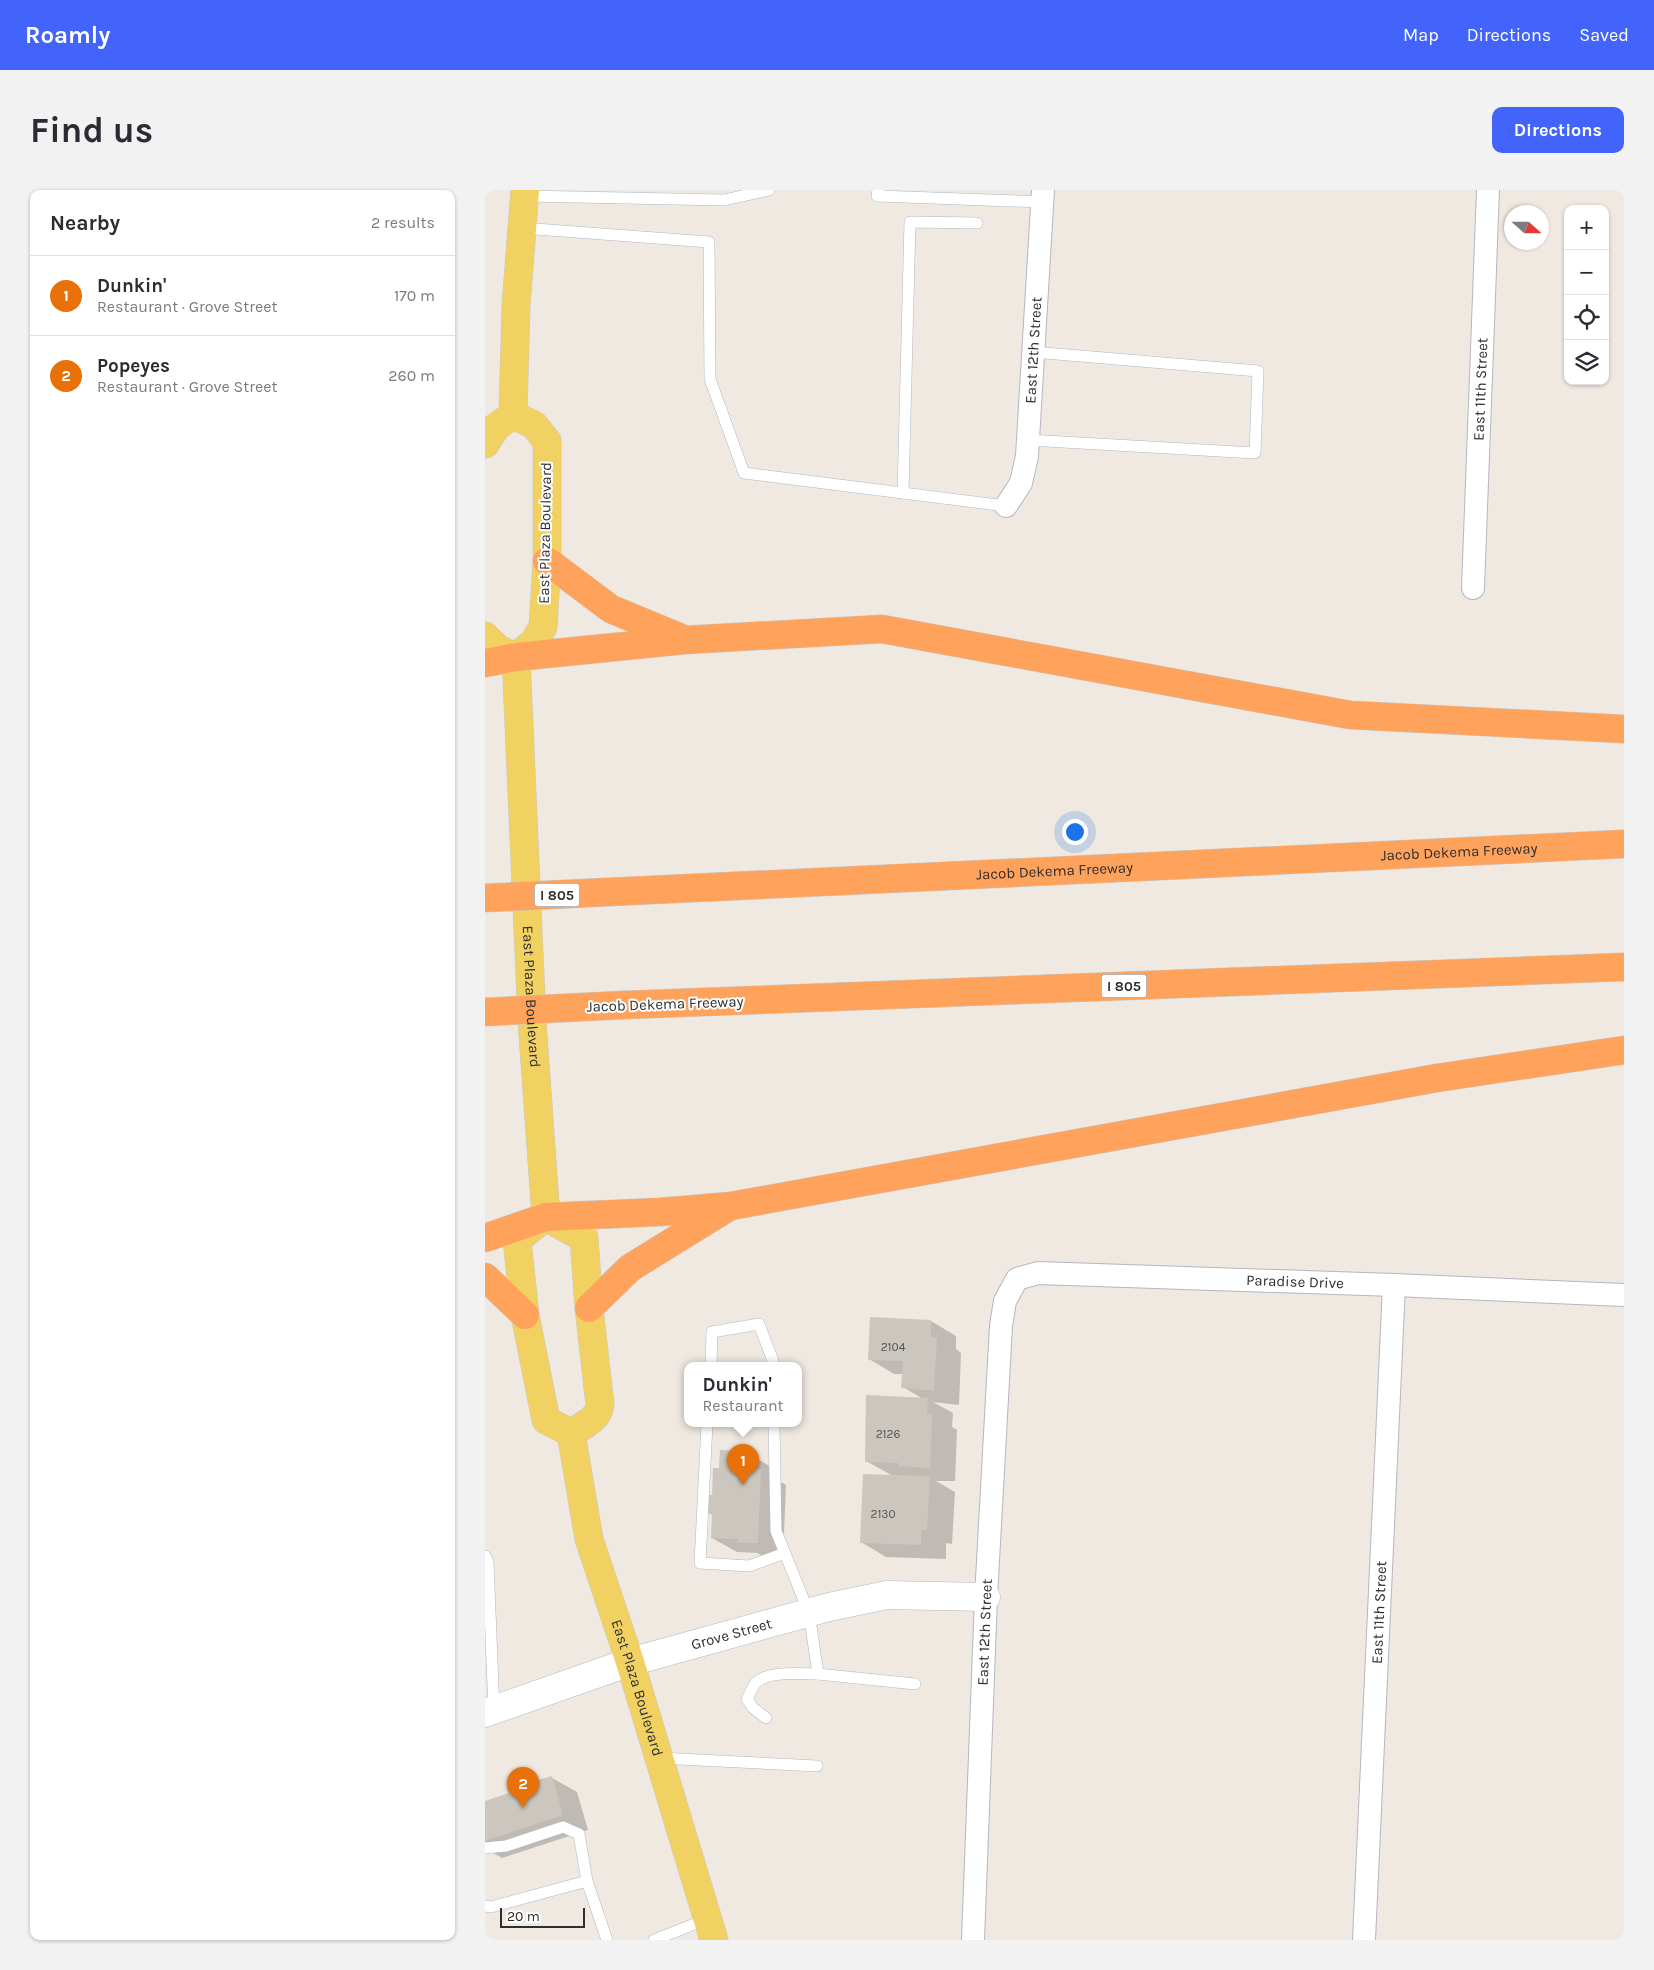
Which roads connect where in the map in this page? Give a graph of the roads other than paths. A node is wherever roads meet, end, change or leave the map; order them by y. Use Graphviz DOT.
graph roads {
  1 [pos="769,190"];
  2 [pos="878,190"];
  3 [pos="1488,190"];
  4 [pos="525,193"];
  5 [pos="1043,196"];
  6 [pos="977,223"];
  7 [pos="522,228"];
  8 [pos="1033,352"];
  9 [pos="513,415"];
  10 [pos="1028,440"];
  11 [pos="485,444"];
  12 [pos="903,493"];
  13 [pos="1006,506"];
  14 [pos="547,561"];
  15 [pos="1473,588"];
  16 [pos="485,636"];
  17 [pos="685,640"];
  18 [pos="516,657"];
  19 [pos="485,663"];
  20 [pos="1624,729"];
  21 [pos="1624,844"];
  22 [pos="485,898"];
  23 [pos="1624,967"];
  24 [pos="485,1012"];
  25 [pos="1624,1050"];
  26 [pos="731,1206"];
  27 [pos="546,1218"];
  28 [pos="485,1238"];
  29 [pos="485,1277"];
  30 [pos="1395,1285"];
  31 [pos="1624,1295"];
  32 [pos="589,1308"];
  33 [pos="525,1315"];
  34 [pos="1001,1326"];
  35 [pos="711,1362"];
  36 [pos="772,1362"];
  37 [pos="707,1427"];
  38 [pos="774,1427"];
  39 [pos="571,1433"];
  40 [pos="785,1553"];
  41 [pos="485,1556"];
  42 [pos="986,1597"];
  43 [pos="809,1613"];
  44 [pos="630,1662"];
  45 [pos="818,1674"];
  46 [pos="915,1684"];
  47 [pos="489,1712"];
  48 [pos="766,1718"];
  49 [pos="659,1758"];
  50 [pos="817,1766"];
  51 [pos="485,1848"];
  52 [pos="587,1881"];
  53 [pos="485,1906"];
  54 [pos="710,1929"];
  55 [pos="607,1940"];
  56 [pos="654,1940"];
  57 [pos="973,1940"];
  58 [pos="1364,1940"];
  1 -- 4 [label="lane"];
  2 -- 5 [label="lane"];
  3 -- 15 [label="street, East 11th Street"];
  4 -- 7 [label="main road"];
  5 -- 8 [label="street, East 12th Street"];
  6 -- 12 [label="lane"];
  7 -- 9 [label="main road"];
  7 -- 12 [label="lane"];
  8 -- 10 [label="street, East 12th Street"];
  8 -- 10 [label="lane"];
  9 -- 11 [label="main road"];
  9 -- 14 [label="main road, East Plaza Boulevard"];
  10 -- 13 [label="street, East 12th Street"];
  12 -- 13 [label="lane"];
  14 -- 17 [label="highway"];
  14 -- 18 [label="main road, East Plaza Boulevard"];
  16 -- 18 [label="main road"];
  17 -- 18 [label="highway"];
  17 -- 20 [label="highway"];
  18 -- 19 [label="highway"];
  18 -- 27 [label="main road, East Plaza Boulevard"];
  21 -- 22 [label="highway, Jacob Dekema Freeway / I 805, bridge"];
  23 -- 24 [label="highway, Jacob Dekema Freeway / I 805, bridge"];
  25 -- 26 [label="highway"];
  26 -- 27 [label="highway"];
  26 -- 32 [label="highway"];
  27 -- 28 [label="highway"];
  27 -- 32 [label="main road"];
  27 -- 33 [label="main road"];
  29 -- 33 [label="highway"];
  30 -- 31 [label="street, Paradise Drive"];
  30 -- 34 [label="street, Paradise Drive"];
  30 -- 58 [label="street, East 11th Street"];
  32 -- 39 [label="main road"];
  33 -- 39 [label="main road"];
  34 -- 42 [label="street, East 12th Street"];
  35 -- 36 [label="lane"];
  37 -- 40 [label="lane"];
  38 -- 40 [label="lane"];
  39 -- 44 [label="main road, East Plaza Boulevard"];
  40 -- 43 [label="lane"];
  41 -- 47 [label="lane"];
  42 -- 43 [label="street, Grove Street"];
  42 -- 57 [label="street, East 12th Street"];
  43 -- 44 [label="street, Grove Street"];
  43 -- 45 [label="lane"];
  44 -- 47 [label="street, Grove Street"];
  44 -- 49 [label="main road, East Plaza Boulevard"];
  45 -- 46 [label="lane"];
  45 -- 48 [label="lane"];
  49 -- 50 [label="lane"];
  49 -- 54 [label="main road, East Plaza Boulevard"];
  51 -- 52 [label="lane"];
  52 -- 53 [label="lane"];
  52 -- 55 [label="lane"];
  54 -- 56 [label="lane"];
}
